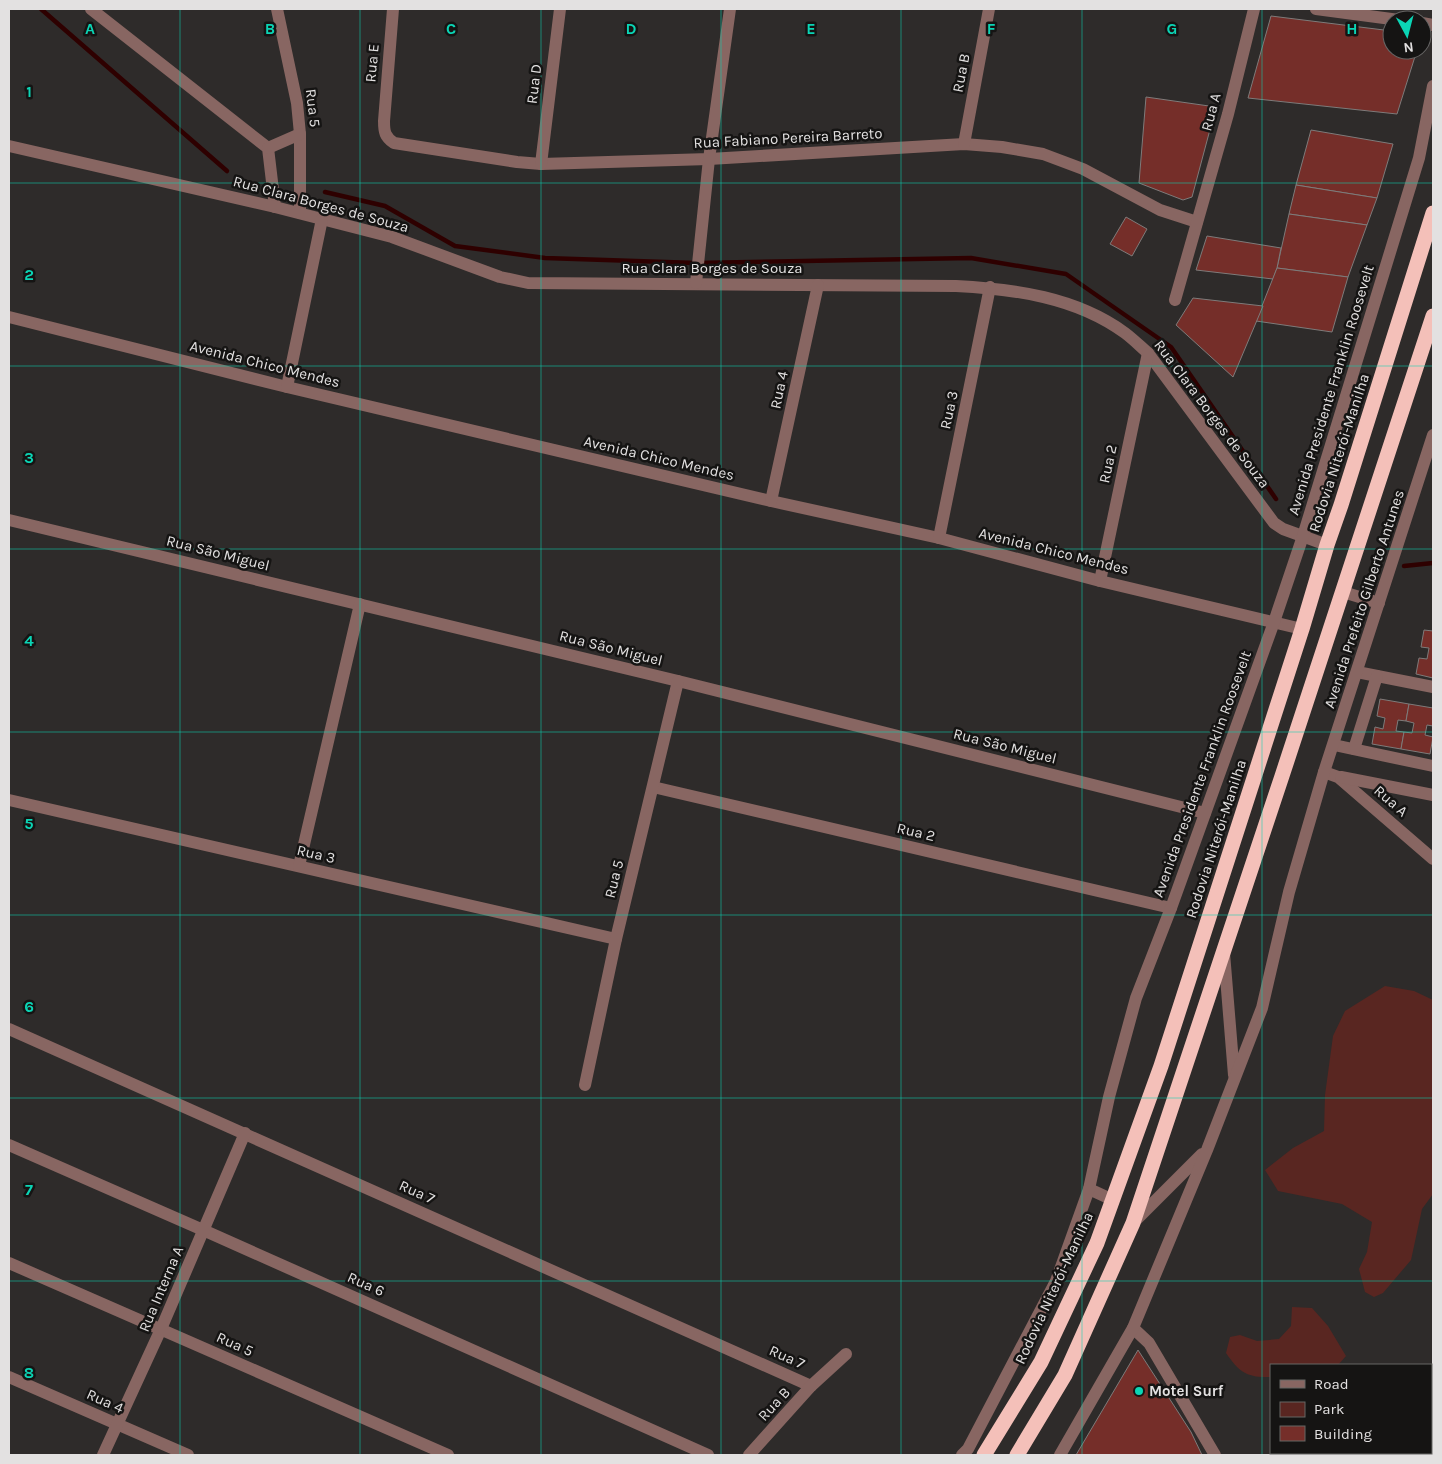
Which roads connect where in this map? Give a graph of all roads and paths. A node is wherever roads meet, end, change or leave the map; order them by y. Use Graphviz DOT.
graph roads {
  1 [pos="91,9"];
  2 [pos="277,9"];
  3 [pos="393,9"];
  4 [pos="560,9"];
  5 [pos="730,9"];
  6 [pos="990,9"];
  7 [pos="1254,9"];
  8 [pos="1316,9"];
  9 [pos="1382,18"];
  10 [pos="1433,86"];
  11 [pos="384,121"];
  12 [pos="1430,127"];
  13 [pos="300,134"];
  14 [pos="964,144"];
  15 [pos="9,146"];
  16 [pos="268,148"];
  17 [pos="709,159"];
  18 [pos="541,164"];
  19 [pos="275,207"];
  20 [pos="300,213"];
  21 [pos="1433,214"];
  22 [pos="322,219"];
  23 [pos="1197,222"];
  24 [pos="696,277"];
  25 [pos="818,285"];
  26 [pos="990,288"];
  27 [pos="1175,300"];
  28 [pos="1433,316"];
  29 [pos="9,317"];
  30 [pos="1148,353"];
  31 [pos="287,387"];
  32 [pos="1433,435"];
  33 [pos="771,501"];
  34 [pos="9,520"];
  35 [pos="1303,536"];
  36 [pos="939,538"];
  37 [pos="1327,545"];
  38 [pos="1100,581"];
  39 [pos="1343,592"];
  40 [pos="1379,603"];
  41 [pos="360,604"];
  42 [pos="1274,622"];
  43 [pos="1302,629"];
  44 [pos="1357,672"];
  45 [pos="1377,676"];
  46 [pos="678,681"];
  47 [pos="1433,687"];
  48 [pos="1334,745"];
  49 [pos="1354,749"];
  50 [pos="1433,766"];
  51 [pos="1324,772"];
  52 [pos="1338,777"];
  53 [pos="653,787"];
  54 [pos="1433,795"];
  55 [pos="9,800"];
  56 [pos="1205,813"];
  57 [pos="1433,859"];
  58 [pos="299,866"];
  59 [pos="1171,908"];
  60 [pos="616,939"];
  61 [pos="1224,950"];
  62 [pos="9,1029"];
  63 [pos="1234,1080"];
  64 [pos="585,1085"];
  65 [pos="245,1133"];
  66 [pos="9,1145"];
  67 [pos="1207,1150"];
  68 [pos="1089,1189"];
  69 [pos="1113,1200"];
  70 [pos="1133,1223"];
  71 [pos="204,1230"];
  72 [pos="9,1263"];
  73 [pos="1134,1328"];
  74 [pos="161,1329"];
  75 [pos="846,1354"];
  76 [pos="9,1377"];
  77 [pos="812,1386"];
  78 [pos="118,1424"];
  79 [pos="103,1455"];
  80 [pos="188,1455"];
  81 [pos="448,1455"];
  82 [pos="708,1455"];
  83 [pos="749,1455"];
  84 [pos="962,1455"];
  85 [pos="984,1455"];
  86 [pos="1017,1455"];
  87 [pos="1060,1455"];
  88 [pos="1215,1455"];
  1 -- 16 [label="street"];
  2 -- 13 [label="street, Rua 5"];
  3 -- 11 [label="street, Rua E"];
  4 -- 18 [label="street, Rua D"];
  5 -- 17 [label="street"];
  6 -- 14 [label="street, Rua B"];
  7 -- 23 [label="street, Rua A"];
  8 -- 9 [label="street"];
  10 -- 12 [label="street, Avenida Presidente Franklin Roosevelt"];
  11 -- 18 [label="street, Rua Fabiano Pereira Barreto"];
  12 -- 35 [label="street, Avenida Presidente Franklin Roosevelt"];
  13 -- 16 [label="street"];
  13 -- 20 [label="street, Rua 5"];
  14 -- 17 [label="street, Rua Fabiano Pereira Barreto"];
  14 -- 23 [label="street, Rua Fabiano Pereira Barreto"];
  15 -- 19 [label="street, Rua Clara Borges de Souza"];
  16 -- 19 [label="street"];
  17 -- 18 [label="street, Rua Fabiano Pereira Barreto"];
  17 -- 24 [label="street"];
  19 -- 20 [label="street, Rua Clara Borges de Souza"];
  20 -- 22 [label="street, Rua Clara Borges de Souza"];
  21 -- 37 [label="highway, Rodovia Niterói-Manilha"];
  22 -- 24 [label="street, Rua Clara Borges de Souza"];
  22 -- 31 [label="street"];
  23 -- 27 [label="street, Rua A"];
  24 -- 25 [label="street, Rua Clara Borges de Souza"];
  25 -- 26 [label="street, Rua Clara Borges de Souza"];
  25 -- 33 [label="street, Rua 4"];
  26 -- 30 [label="street, Rua Clara Borges de Souza"];
  26 -- 36 [label="street, Rua 3"];
  28 -- 39 [label="highway"];
  29 -- 31 [label="street, Avenida Chico Mendes"];
  30 -- 35 [label="street, Rua Clara Borges de Souza"];
  30 -- 38 [label="street, Rua 2"];
  31 -- 33 [label="street, Avenida Chico Mendes"];
  32 -- 40 [label="street, Avenida Prefeito Gilberto Antunes"];
  33 -- 36 [label="street, Avenida Chico Mendes"];
  34 -- 41 [label="street, Rua São Miguel"];
  35 -- 37 [label="street, Rua Clara Borges de Souza"];
  35 -- 42 [label="street, Avenida Presidente Franklin Roosevelt"];
  36 -- 38 [label="street, Avenida Chico Mendes"];
  37 -- 43 [label="highway, Rodovia Niterói-Manilha"];
  38 -- 42 [label="street, Avenida Chico Mendes"];
  39 -- 40 [label="street"];
  39 -- 61 [label="highway"];
  40 -- 44 [label="street, Avenida Prefeito Gilberto Antunes"];
  41 -- 46 [label="street, Rua São Miguel"];
  41 -- 58 [label="street"];
  42 -- 43 [label="street, Avenida Chico Mendes"];
  42 -- 56 [label="street, Avenida Presidente Franklin Roosevelt"];
  43 -- 69 [label="highway, Rodovia Niterói-Manilha"];
  44 -- 45 [label="street"];
  44 -- 48 [label="street, Avenida Prefeito Gilberto Antunes"];
  45 -- 47 [label="street"];
  45 -- 49 [label="street"];
  46 -- 53 [label="street, Rua 5"];
  46 -- 56 [label="street, Rua São Miguel"];
  48 -- 49 [label="street"];
  48 -- 51 [label="street, Avenida Prefeito Gilberto Antunes"];
  49 -- 50 [label="street"];
  51 -- 52 [label="street, Rua A"];
  51 -- 63 [label="street, Avenida Prefeito Gilberto Antunes"];
  52 -- 54 [label="street"];
  52 -- 57 [label="street, Rua A"];
  53 -- 59 [label="street, Rua 2"];
  53 -- 60 [label="street, Rua 5"];
  55 -- 58 [label="street, Rua 3"];
  56 -- 59 [label="street, Avenida Presidente Franklin Roosevelt"];
  58 -- 60 [label="street, Rua 3"];
  59 -- 68 [label="street, Avenida Presidente Franklin Roosevelt"];
  60 -- 64 [label="street, Rua 5"];
  61 -- 63 [label="street"];
  61 -- 70 [label="highway"];
  62 -- 65 [label="street, Rua 7"];
  63 -- 67 [label="street, Avenida Prefeito Gilberto Antunes"];
  65 -- 71 [label="street, Rua Interna A"];
  65 -- 77 [label="street, Rua 7"];
  66 -- 71 [label="street, Rua 6"];
  67 -- 70 [label="street"];
  67 -- 73 [label="street, Avenida Prefeito Gilberto Antunes"];
  68 -- 69 [label="street"];
  68 -- 84 [label="street, Avenida Presidente Franklin Roosevelt"];
  69 -- 85 [label="highway, Rodovia Niterói-Manilha"];
  70 -- 86 [label="highway"];
  71 -- 74 [label="street, Rua Interna A"];
  71 -- 82 [label="street, Rua 6"];
  72 -- 74 [label="street, Rua 5"];
  73 -- 87 [label="street, Avenida Prefeito Gilberto Antunes"];
  73 -- 88 [label="street"];
  74 -- 78 [label="street, Rua Interna A"];
  74 -- 81 [label="street, Rua 5"];
  75 -- 77 [label="street, Rua B"];
  76 -- 78 [label="street, Rua 4"];
  77 -- 83 [label="street, Rua B"];
  78 -- 79 [label="street, Rua Interna A"];
  78 -- 80 [label="street, Rua 4"];
}
